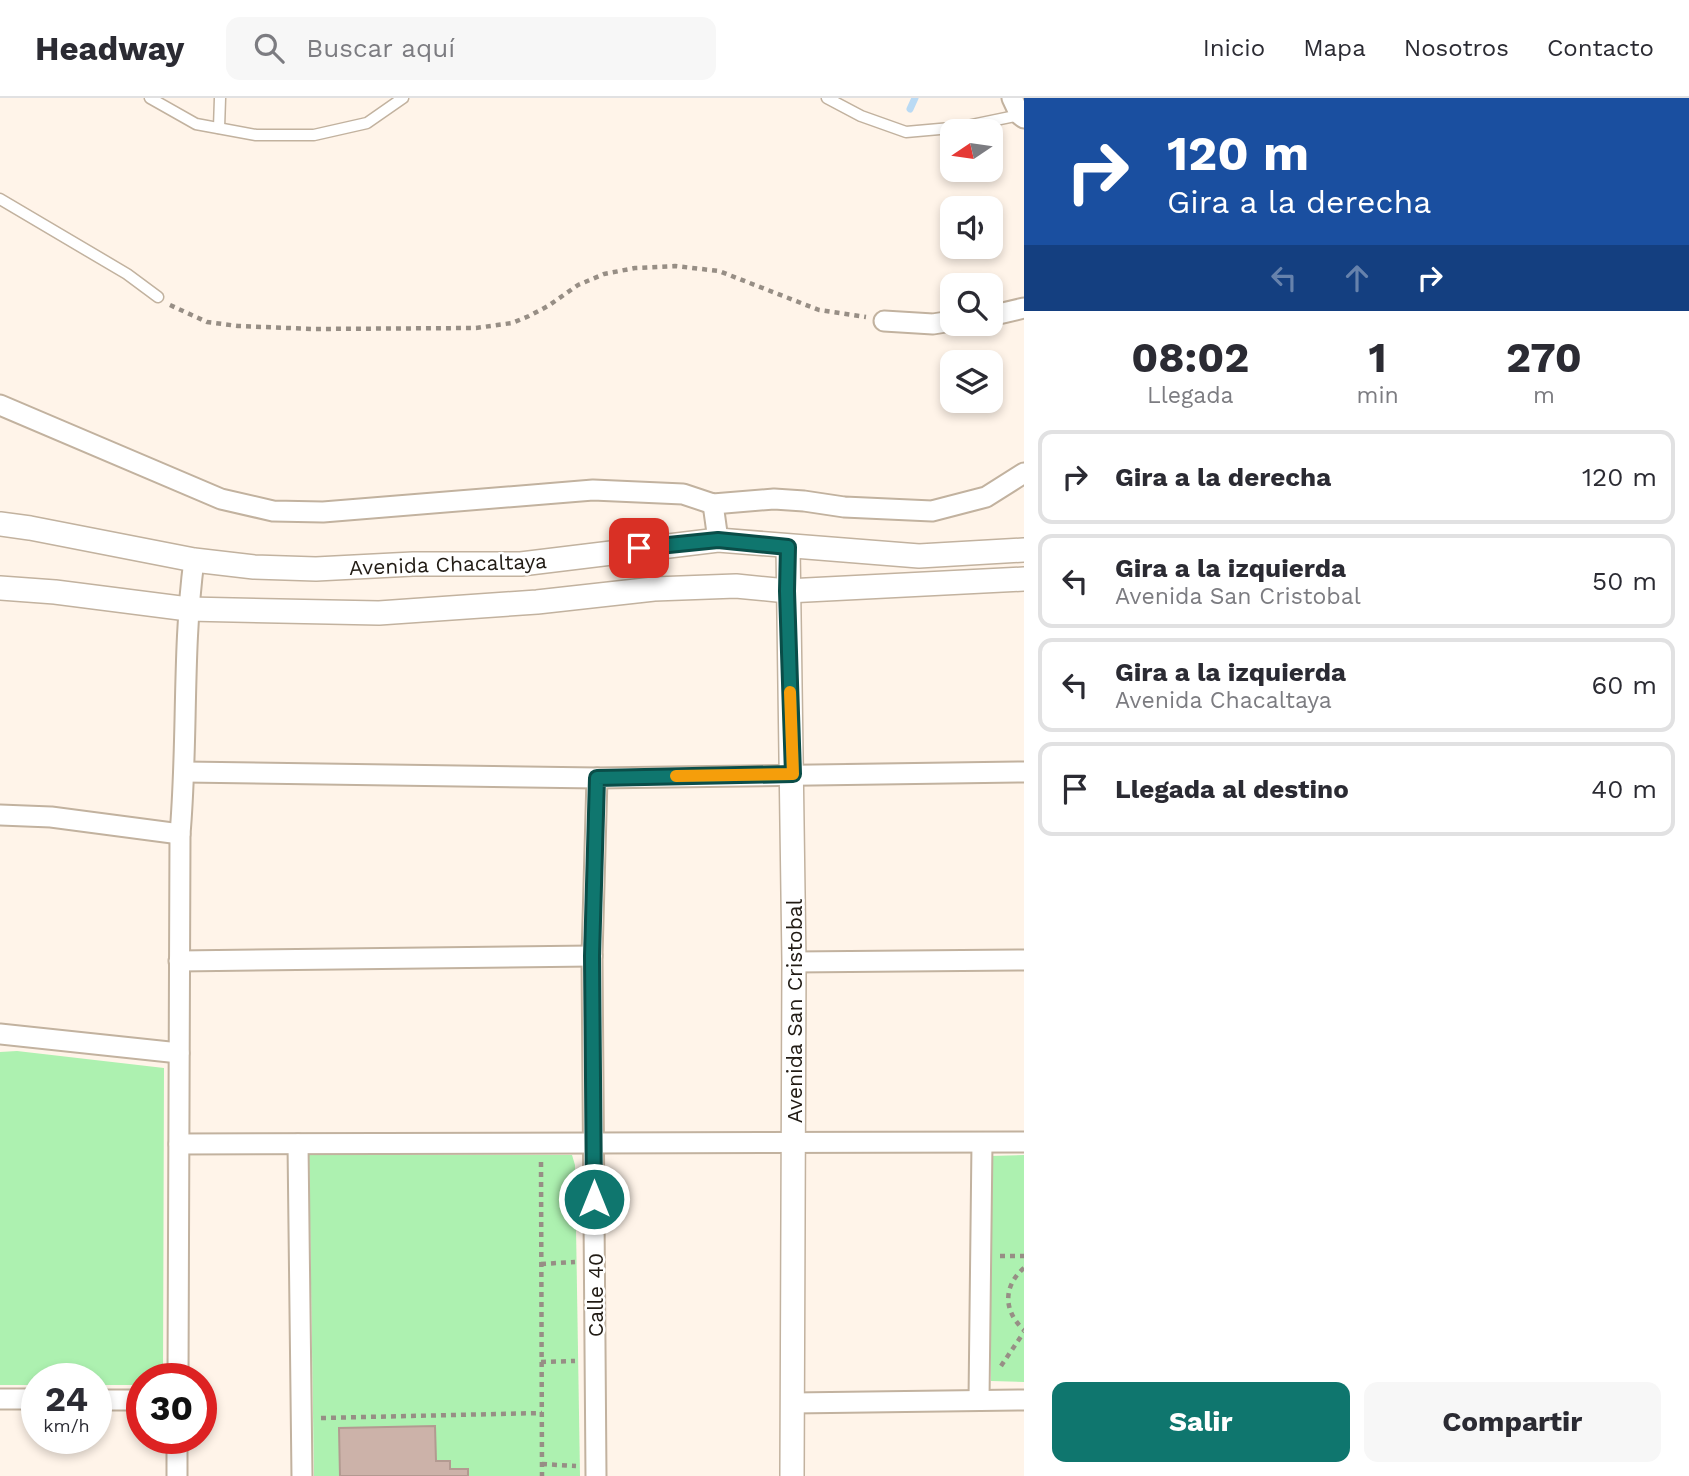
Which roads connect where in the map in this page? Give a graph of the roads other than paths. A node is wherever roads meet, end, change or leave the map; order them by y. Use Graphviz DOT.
graph roads {
  1 [pos="150,98"];
  2 [pos="220,98"];
  3 [pos="403,98"];
  4 [pos="827,98"];
  5 [pos="1019,110"];
  6 [pos="219,128"];
  7 [pos="0,199"];
  8 [pos="158,297"];
  9 [pos="1024,308"];
  10 [pos="1003,313"];
  11 [pos="884,321"];
  12 [pos="940,323"];
  13 [pos="0,405"];
  14 [pos="1024,472"];
  15 [pos="713,504"];
  16 [pos="0,524"];
  17 [pos="718,540"];
  18 [pos="788,547"];
  19 [pos="1024,550"];
  20 [pos="194,560"];
  21 [pos="1024,579"];
  22 [pos="0,588"];
  23 [pos="787,591"];
  24 [pos="188,609"];
  25 [pos="185,772"];
  26 [pos="1024,772"];
  27 [pos="793,774"];
  28 [pos="597,778"];
  29 [pos="0,815"];
  30 [pos="180,834"];
  31 [pos="592,956"];
  32 [pos="1024,960"];
  33 [pos="179,961"];
  34 [pos="794,962"];
  35 [pos="0,1034"];
  36 [pos="179,1053"];
  37 [pos="1024,1142"];
  38 [pos="982,1143"];
  39 [pos="179,1144"];
  40 [pos="298,1144"];
  41 [pos="594,1144"];
  42 [pos="795,1144"];
  43 [pos="178,1363"];
  44 [pos="0,1399"];
  45 [pos="21,1399"];
  46 [pos="979,1399"];
  47 [pos="1024,1401"];
  48 [pos="793,1403"];
  49 [pos="177,1454"];
  50 [pos="588,1471"];
  51 [pos="177,1476"];
  52 [pos="302,1476"];
  53 [pos="792,1476"];
  1 -- 6 [label="lane"];
  2 -- 6 [label="lane"];
  3 -- 6 [label="lane"];
  4 -- 5 [label="lane"];
  7 -- 8 [label="lane"];
  9 -- 10 [label="street"];
  11 -- 12 [label="street"];
  13 -- 15 [label="street"];
  14 -- 15 [label="street"];
  15 -- 17 [label="street"];
  16 -- 20 [label="street, Avenida Chacaltaya"];
  17 -- 18 [label="street, Avenida Chacaltaya"];
  17 -- 20 [label="street, Avenida Chacaltaya"];
  18 -- 19 [label="street, Avenida Chacaltaya"];
  18 -- 23 [label="street, Avenida San Cristobal"];
  20 -- 24 [label="street"];
  21 -- 23 [label="street"];
  22 -- 24 [label="street"];
  23 -- 24 [label="street"];
  23 -- 27 [label="street, Avenida San Cristobal"];
  24 -- 25 [label="street"];
  25 -- 28 [label="street"];
  25 -- 30 [label="street"];
  26 -- 27 [label="street"];
  27 -- 28 [label="street"];
  27 -- 34 [label="street, Avenida San Cristobal"];
  28 -- 31 [label="street, Calle 40"];
  29 -- 30 [label="street"];
  30 -- 33 [label="street"];
  31 -- 33 [label="street"];
  31 -- 41 [label="street, Calle 40"];
  32 -- 34 [label="street"];
  33 -- 36 [label="street"];
  34 -- 42 [label="street, Avenida San Cristobal"];
  35 -- 36 [label="street"];
  36 -- 39 [label="street"];
  37 -- 38 [label="street"];
  38 -- 42 [label="street"];
  38 -- 46 [label="street"];
  39 -- 40 [label="street"];
  39 -- 43 [label="street"];
  40 -- 41 [label="street"];
  40 -- 52 [label="street"];
  41 -- 42 [label="street"];
  41 -- 50 [label="street, Calle 40"];
  42 -- 48 [label="street, Avenida San Cristobal"];
  44 -- 45 [label="street"];
  46 -- 47 [label="street"];
  46 -- 48 [label="street"];
  48 -- 53 [label="street, Avenida San Cristobal"];
  49 -- 51 [label="street"];
}
